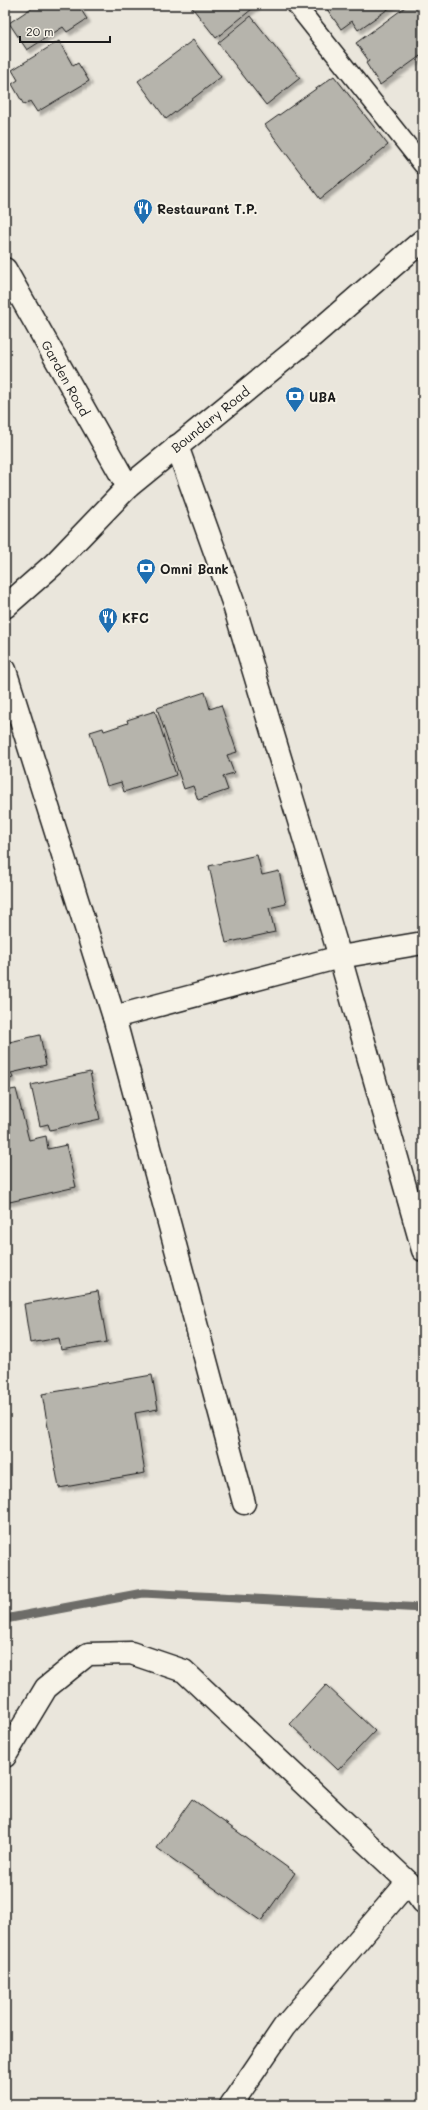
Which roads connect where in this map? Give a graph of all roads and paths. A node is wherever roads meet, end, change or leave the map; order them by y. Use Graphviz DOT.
graph roads {
  1 [pos="296,5"];
  2 [pos="423,165"];
  3 [pos="423,240"];
  4 [pos="5,269"];
  5 [pos="176,446"];
  6 [pos="128,487"];
  7 [pos="5,607"];
  8 [pos="5,670"];
  9 [pos="423,943"];
  10 [pos="340,957"];
  11 [pos="114,1017"];
  12 [pos="423,1250"];
  13 [pos="244,1504"];
  14 [pos="5,1756"];
  15 [pos="408,1882"];
  16 [pos="423,1902"];
  17 [pos="231,2105"];
  1 -- 2 [label="lane"];
  3 -- 5 [label="street, Boundary Road"];
  4 -- 6 [label="street, Garden Road"];
  5 -- 6 [label="street, Boundary Road"];
  5 -- 10 [label="street"];
  6 -- 7 [label="street, Boundary Road"];
  8 -- 11 [label="street"];
  9 -- 10 [label="street"];
  10 -- 11 [label="street"];
  10 -- 12 [label="street"];
  11 -- 13 [label="street"];
  14 -- 15 [label="street"];
  15 -- 16 [label="street"];
  15 -- 17 [label="street"];
}
